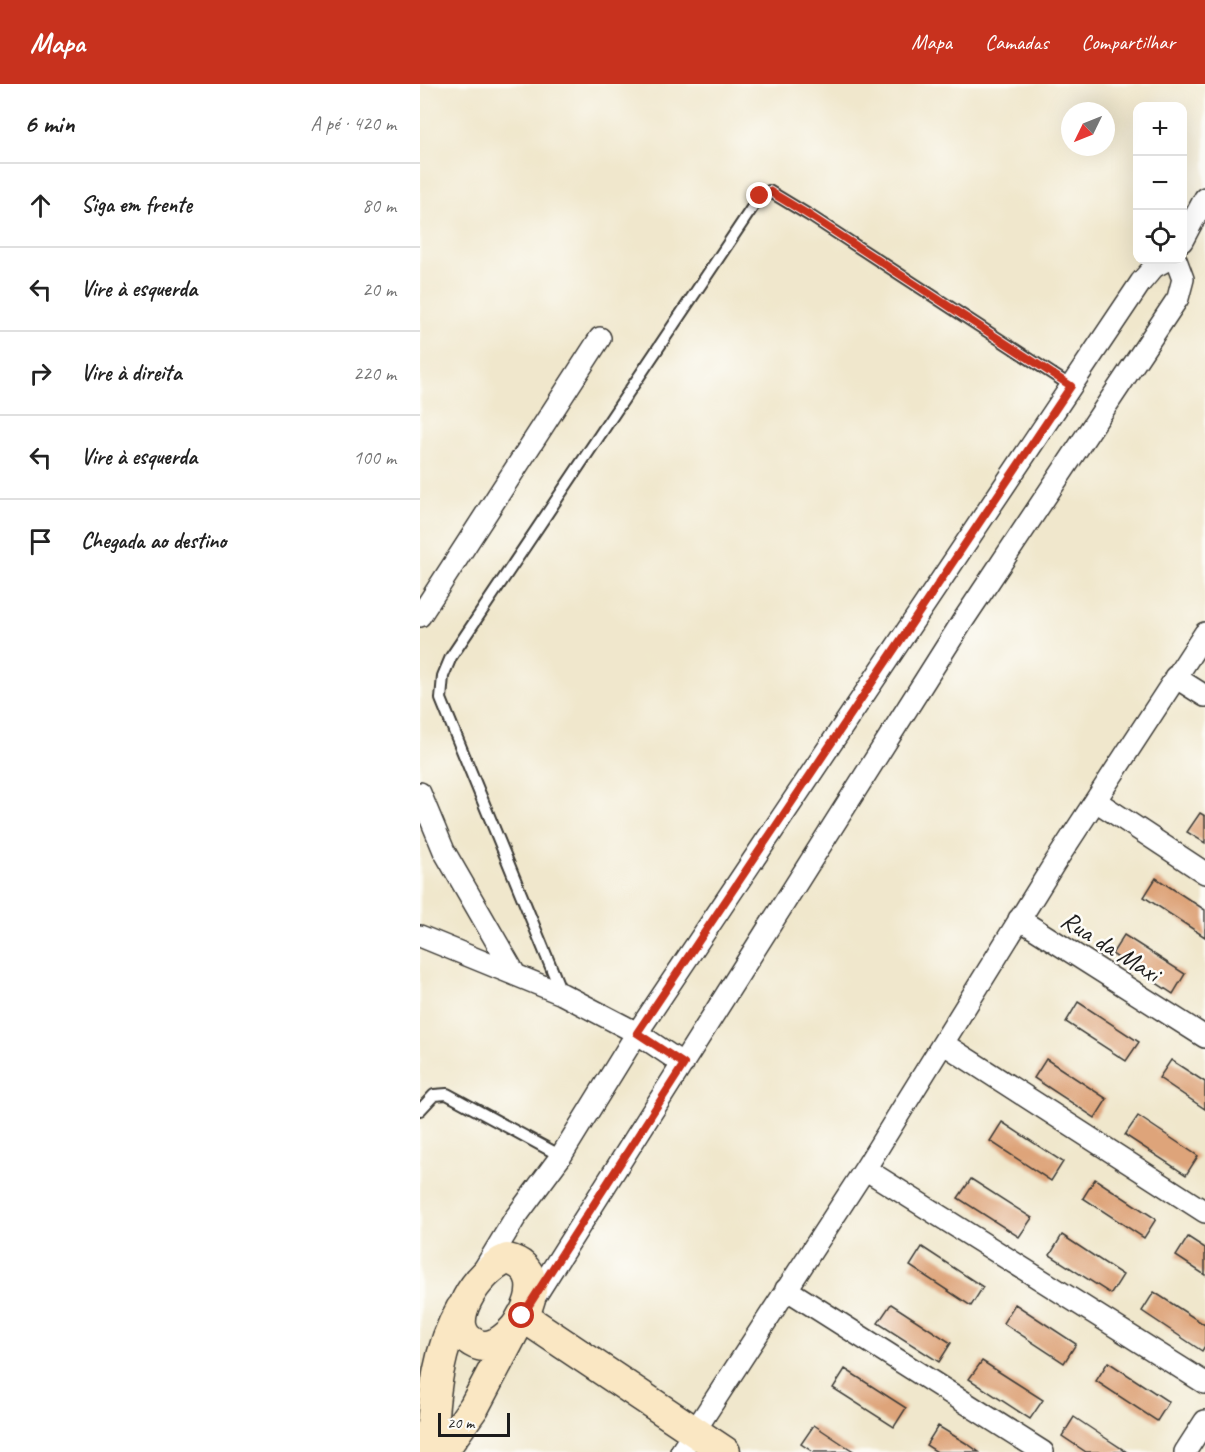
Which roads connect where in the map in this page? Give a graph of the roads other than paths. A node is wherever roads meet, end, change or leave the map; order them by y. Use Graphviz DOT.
graph roads {
  1 [pos="1205,198"];
  2 [pos="1187,232"];
  3 [pos="1160,264"];
  4 [pos="1177,264"];
  5 [pos="600,338"];
  6 [pos="1071,386"];
  7 [pos="420,616"];
  8 [pos="1205,633"];
  9 [pos="1175,677"];
  10 [pos="1205,696"];
  11 [pos="420,793"];
  12 [pos="1096,801"];
  13 [pos="1205,873"];
  14 [pos="1019,919"];
  15 [pos="420,936"];
  16 [pos="515,974"];
  17 [pos="562,994"];
  18 [pos="637,1033"];
  19 [pos="1205,1037"];
  20 [pos="944,1044"];
  21 [pos="684,1064"];
  22 [pos="420,1110"];
  23 [pos="561,1156"];
  24 [pos="865,1169"];
  25 [pos="1205,1212"];
  26 [pos="475,1283"];
  27 [pos="786,1288"];
  28 [pos="522,1316"];
  29 [pos="1205,1383"];
  30 [pos="1205,1421"];
  31 [pos="687,1442"];
  32 [pos="430,1452"];
  33 [pos="442,1452"];
  34 [pos="724,1452"];
  35 [pos="1043,1452"];
  36 [pos="1185,1452"];
  1 -- 2 [label="street"];
  3 -- 6 [label="street"];
  4 -- 21 [label="street"];
  5 -- 7 [label="street"];
  6 -- 17 [label="lane"];
  6 -- 18 [label="street"];
  8 -- 9 [label="street"];
  9 -- 10 [label="street"];
  9 -- 12 [label="street"];
  11 -- 16 [label="street"];
  12 -- 13 [label="street"];
  12 -- 14 [label="street"];
  14 -- 19 [label="street, Rua da Maxi"];
  14 -- 20 [label="street"];
  15 -- 16 [label="street"];
  16 -- 17 [label="street"];
  17 -- 18 [label="street"];
  18 -- 21 [label="street"];
  18 -- 23 [label="street"];
  20 -- 24 [label="street"];
  20 -- 25 [label="street"];
  21 -- 28 [label="street"];
  22 -- 23 [label="lane"];
  23 -- 26 [label="street"];
  24 -- 27 [label="street"];
  24 -- 29 [label="street"];
  26 -- 28 [label="street"];
  26 -- 28 [label="street"];
  26 -- 32 [label="street"];
  27 -- 31 [label="street"];
  27 -- 35 [label="street"];
  28 -- 31 [label="street"];
  28 -- 33 [label="street"];
  30 -- 36 [label="street"];
  31 -- 34 [label="street"];
}
